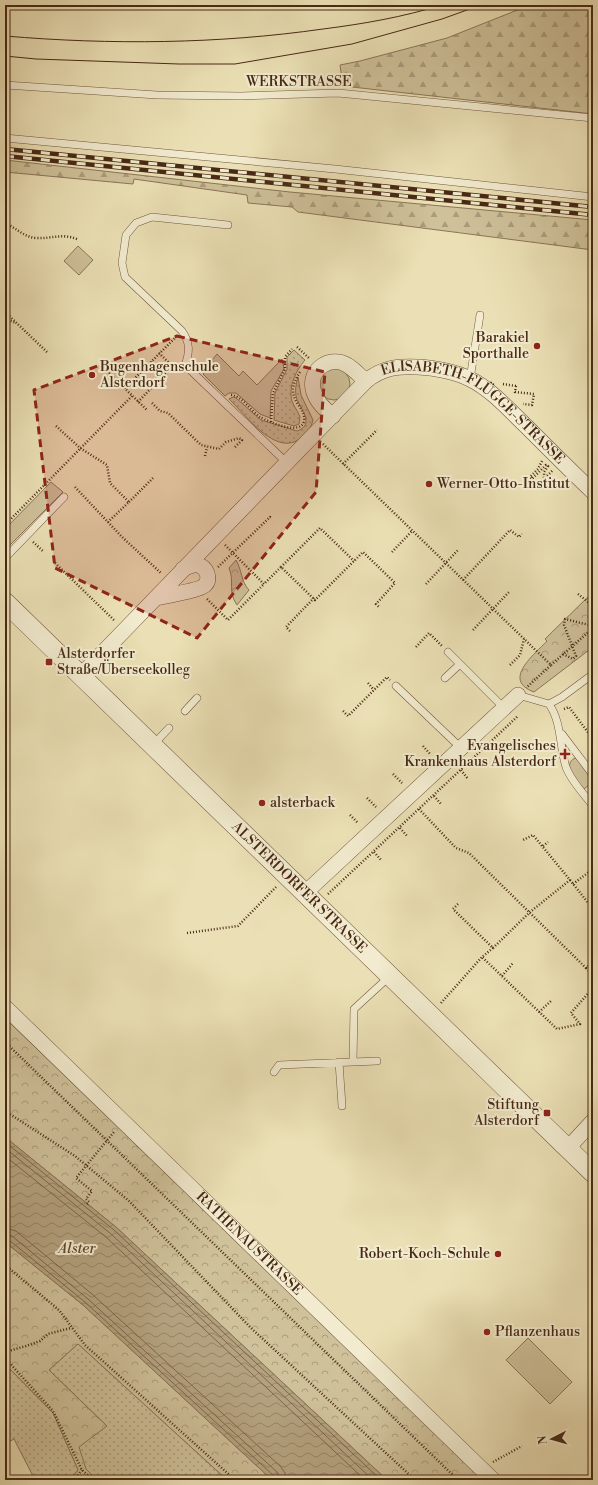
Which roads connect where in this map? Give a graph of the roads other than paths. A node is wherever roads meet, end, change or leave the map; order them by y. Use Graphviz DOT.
graph roads {
  1 [pos="5,85"];
  2 [pos="593,118"];
  3 [pos="5,138"];
  4 [pos="593,197"];
  5 [pos="228,225"];
  6 [pos="480,316"];
  7 [pos="470,379"];
  8 [pos="366,381"];
  9 [pos="333,416"];
  10 [pos="287,463"];
  11 [pos="593,492"];
  12 [pos="64,497"];
  13 [pos="5,558"];
  14 [pos="183,570"];
  15 [pos="156,598"];
  16 [pos="5,602"];
  17 [pos="448,652"];
  18 [pos="460,664"];
  19 [pos="593,674"];
  20 [pos="81,675"];
  21 [pos="445,678"];
  22 [pos="396,686"];
  23 [pos="518,695"];
  24 [pos="197,698"];
  25 [pos="549,704"];
  26 [pos="504,708"];
  27 [pos="185,711"];
  28 [pos="169,728"];
  29 [pos="560,733"];
  30 [pos="153,745"];
  31 [pos="461,748"];
  32 [pos="593,775"];
  33 [pos="593,806"];
  34 [pos="305,893"];
  35 [pos="390,976"];
  36 [pos="5,1007"];
  37 [pos="377,1061"];
  38 [pos="339,1062"];
  39 [pos="353,1062"];
  40 [pos="274,1072"];
  41 [pos="342,1106"];
  42 [pos="593,1121"];
  43 [pos="568,1148"];
  44 [pos="593,1172"];
  45 [pos="489,1475"];
  1 -- 2 [label="lane, WERKSTRASSE"];
  3 -- 4 [label="lane"];
  5 -- 10 [label="lane"];
  6 -- 7 [label="lane"];
  7 -- 8 [label="street, ELISABETH-FLÜGGE-STRASSE"];
  7 -- 11 [label="street, ELISABETH-FLÜGGE-STRASSE"];
  8 -- 9 [label="street, ELISABETH-FLÜGGE-STRASSE"];
  8 -- 9 [label="street, ELISABETH-FLÜGGE-STRASSE"];
  9 -- 10 [label="street, ELISABETH-FLÜGGE-STRASSE"];
  10 -- 14 [label="street, ELISABETH-FLÜGGE-STRASSE"];
  12 -- 13 [label="lane"];
  14 -- 15 [label="street, ELISABETH-FLÜGGE-STRASSE"];
  14 -- 15 [label="street"];
  15 -- 20 [label="street, ELISABETH-FLÜGGE-STRASSE"];
  16 -- 20 [label="street, ALSTERDORFER STRASSE"];
  17 -- 18 [label="lane"];
  18 -- 21 [label="lane"];
  18 -- 26 [label="lane"];
  19 -- 25 [label="lane"];
  20 -- 30 [label="street, ALSTERDORFER STRASSE"];
  22 -- 31 [label="lane"];
  23 -- 25 [label="lane"];
  23 -- 26 [label="street"];
  24 -- 27 [label="lane"];
  25 -- 29 [label="lane"];
  26 -- 31 [label="street"];
  28 -- 30 [label="lane"];
  29 -- 32 [label="lane"];
  29 -- 33 [label="lane"];
  30 -- 34 [label="street, ALSTERDORFER STRASSE"];
  31 -- 34 [label="street"];
  34 -- 35 [label="street, ALSTERDORFER STRASSE"];
  35 -- 39 [label="lane"];
  35 -- 43 [label="street, ALSTERDORFER STRASSE"];
  36 -- 45 [label="street, RATHENAUSTRASSE"];
  37 -- 39 [label="lane"];
  38 -- 39 [label="lane"];
  38 -- 40 [label="lane"];
  38 -- 41 [label="lane"];
  42 -- 43 [label="street"];
  43 -- 44 [label="street, ALSTERDORFER STRASSE"];
}
